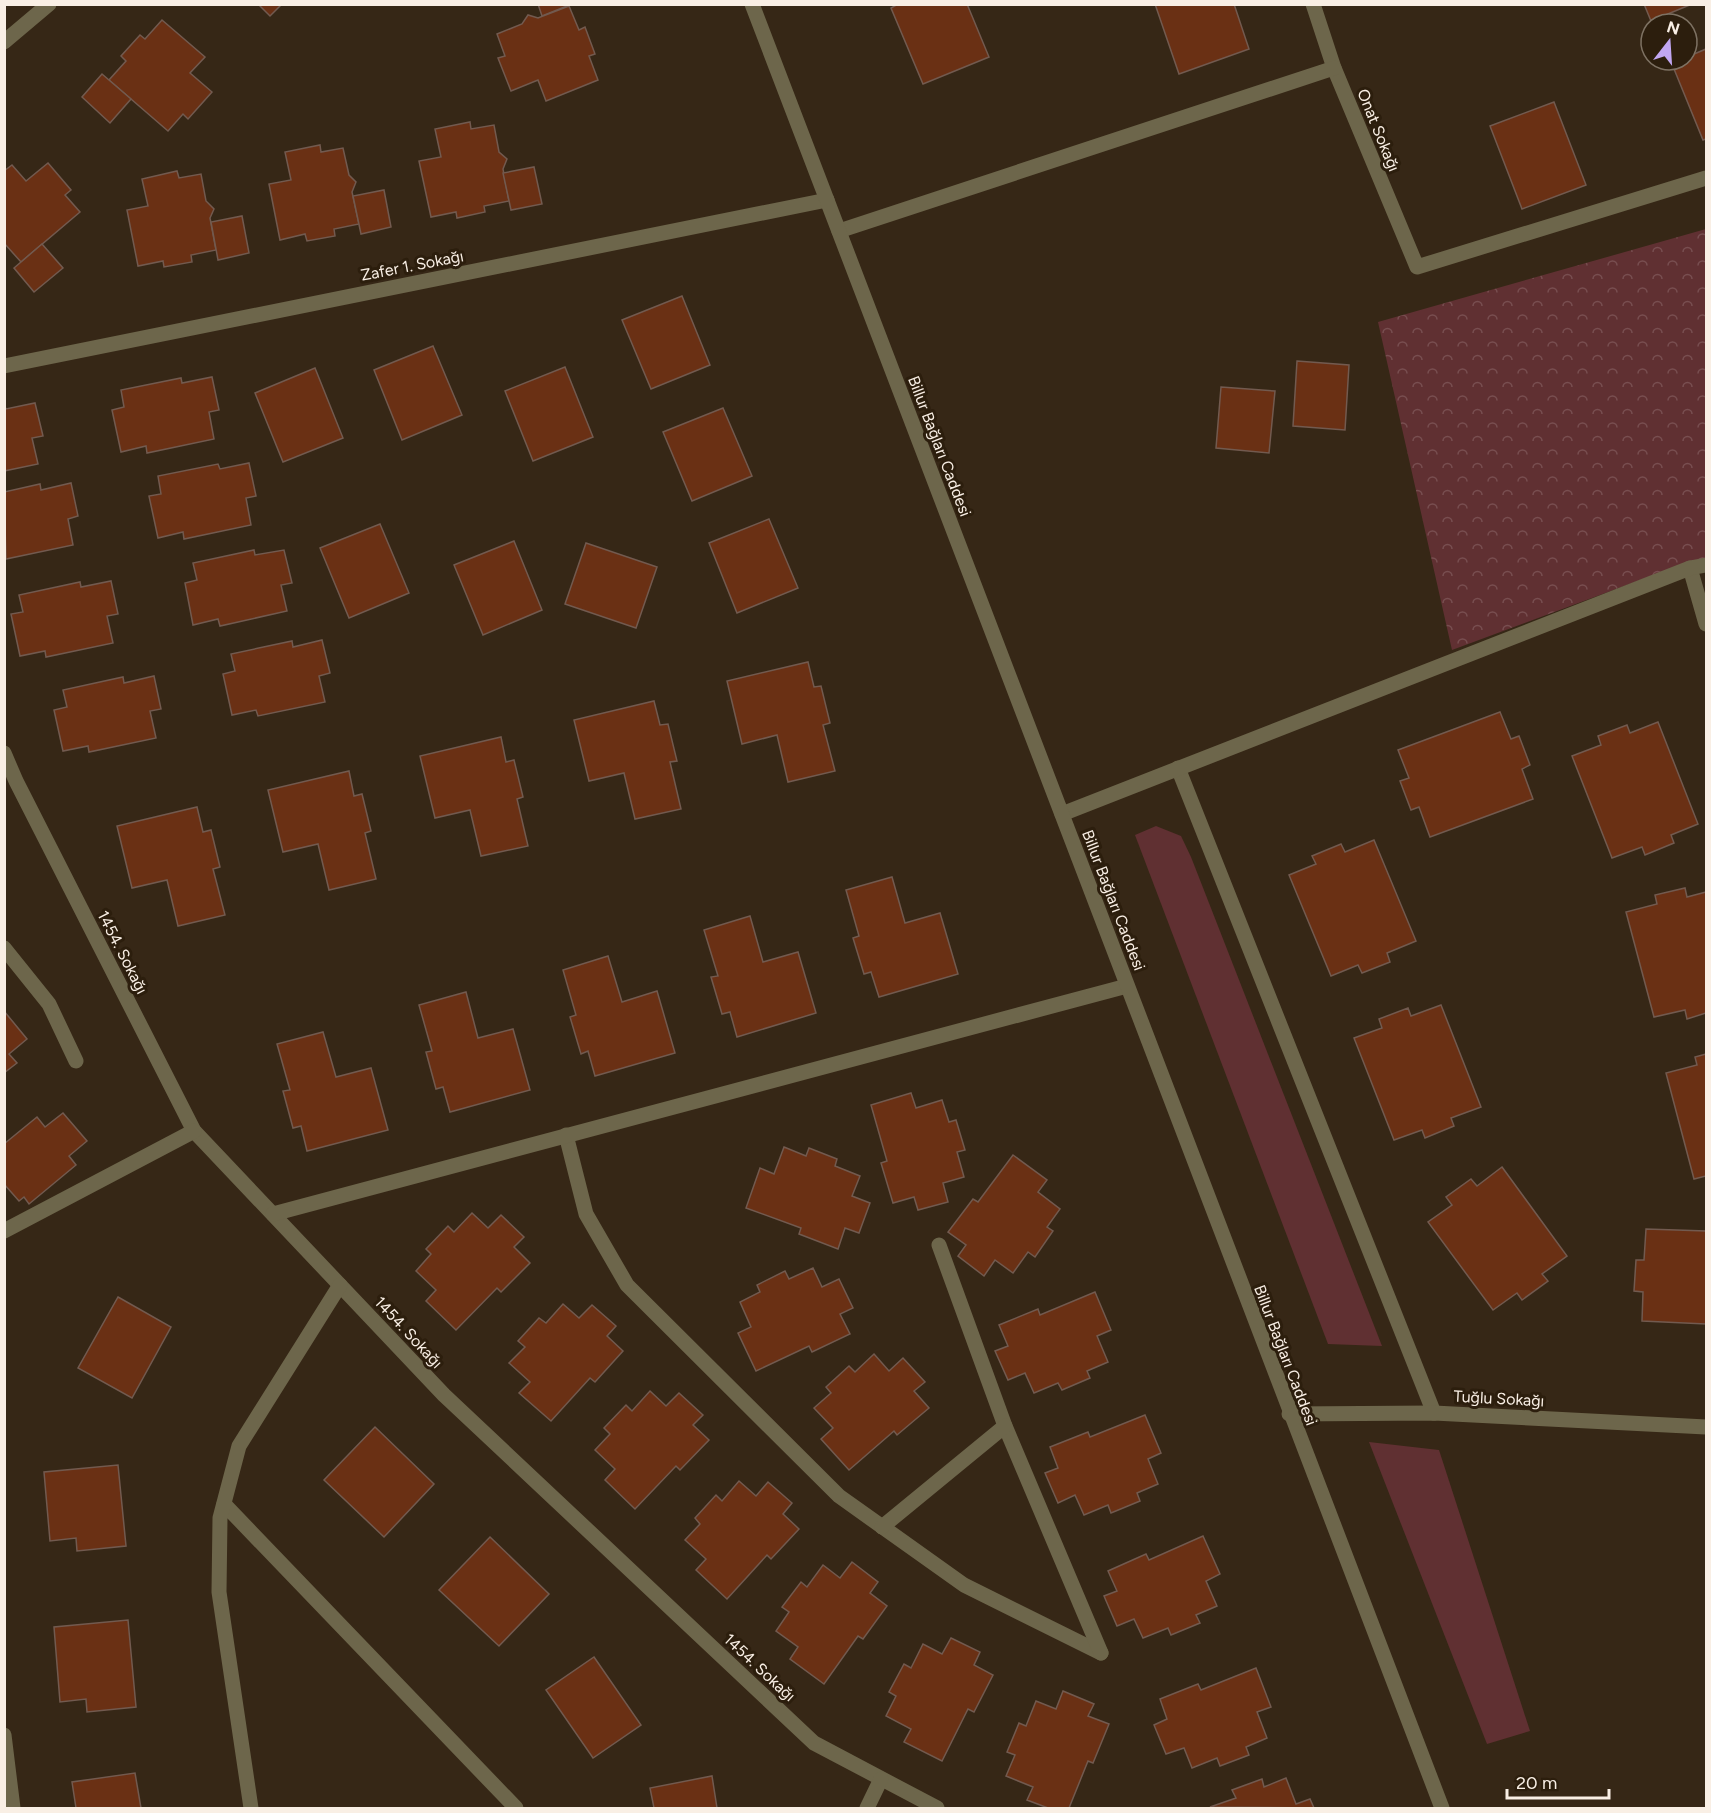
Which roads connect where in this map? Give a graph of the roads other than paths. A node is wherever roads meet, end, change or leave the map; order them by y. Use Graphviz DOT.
graph roads {
  1 [pos="49,4"];
  2 [pos="752,4"];
  3 [pos="1313,4"];
  4 [pos="4,42"];
  5 [pos="1334,68"];
  6 [pos="1707,178"];
  7 [pos="826,200"];
  8 [pos="839,231"];
  9 [pos="4,366"];
  10 [pos="1707,565"];
  11 [pos="1690,568"];
  12 [pos="1707,624"];
  13 [pos="4,753"];
  14 [pos="1178,768"];
  15 [pos="10,784"];
  16 [pos="1062,814"];
  17 [pos="4,948"];
  18 [pos="1127,986"];
  19 [pos="76,1061"];
  20 [pos="194,1131"];
  21 [pos="566,1135"];
  22 [pos="273,1214"];
  23 [pos="4,1231"];
  24 [pos="939,1245"];
  25 [pos="340,1285"];
  26 [pos="1434,1413"];
  27 [pos="1289,1414"];
  28 [pos="1005,1426"];
  29 [pos="1707,1427"];
  30 [pos="224,1504"];
  31 [pos="882,1527"];
  32 [pos="4,1734"];
  33 [pos="881,1779"];
  34 [pos="13,1809"];
  35 [pos="252,1809"];
  36 [pos="516,1809"];
  37 [pos="867,1809"];
  38 [pos="937,1809"];
  39 [pos="1442,1809"];
  1 -- 4 [label="street"];
  2 -- 7 [label="street, Billur Bağları Caddesi"];
  3 -- 5 [label="street, Onat Sokağı"];
  5 -- 6 [label="street, Onat Sokağı"];
  5 -- 8 [label="street"];
  7 -- 8 [label="street, Billur Bağları Caddesi"];
  7 -- 9 [label="street, Zafer 1. Sokağı"];
  8 -- 16 [label="street, Billur Bağları Caddesi"];
  10 -- 11 [label="street"];
  11 -- 12 [label="street"];
  11 -- 14 [label="street"];
  13 -- 15 [label="street, 1454. Sokağı"];
  14 -- 16 [label="street"];
  14 -- 26 [label="street"];
  15 -- 20 [label="street, 1454. Sokağı"];
  16 -- 18 [label="street, Billur Bağları Caddesi"];
  17 -- 19 [label="street"];
  18 -- 21 [label="street"];
  18 -- 27 [label="street, Billur Bağları Caddesi"];
  20 -- 22 [label="street, 1454. Sokağı"];
  20 -- 23 [label="street"];
  21 -- 22 [label="street"];
  21 -- 31 [label="street"];
  22 -- 25 [label="street, 1454. Sokağı"];
  24 -- 28 [label="street"];
  25 -- 30 [label="street"];
  25 -- 33 [label="street, 1454. Sokağı"];
  26 -- 27 [label="street, Tuğlu Sokağı"];
  26 -- 29 [label="street, Tuğlu Sokağı"];
  27 -- 39 [label="street, Billur Bağları Caddesi"];
  28 -- 31 [label="street"];
  28 -- 31 [label="street"];
  30 -- 35 [label="street"];
  30 -- 36 [label="street"];
  32 -- 34 [label="street"];
  33 -- 37 [label="street"];
  33 -- 38 [label="street, 1454. Sokağı"];
}
